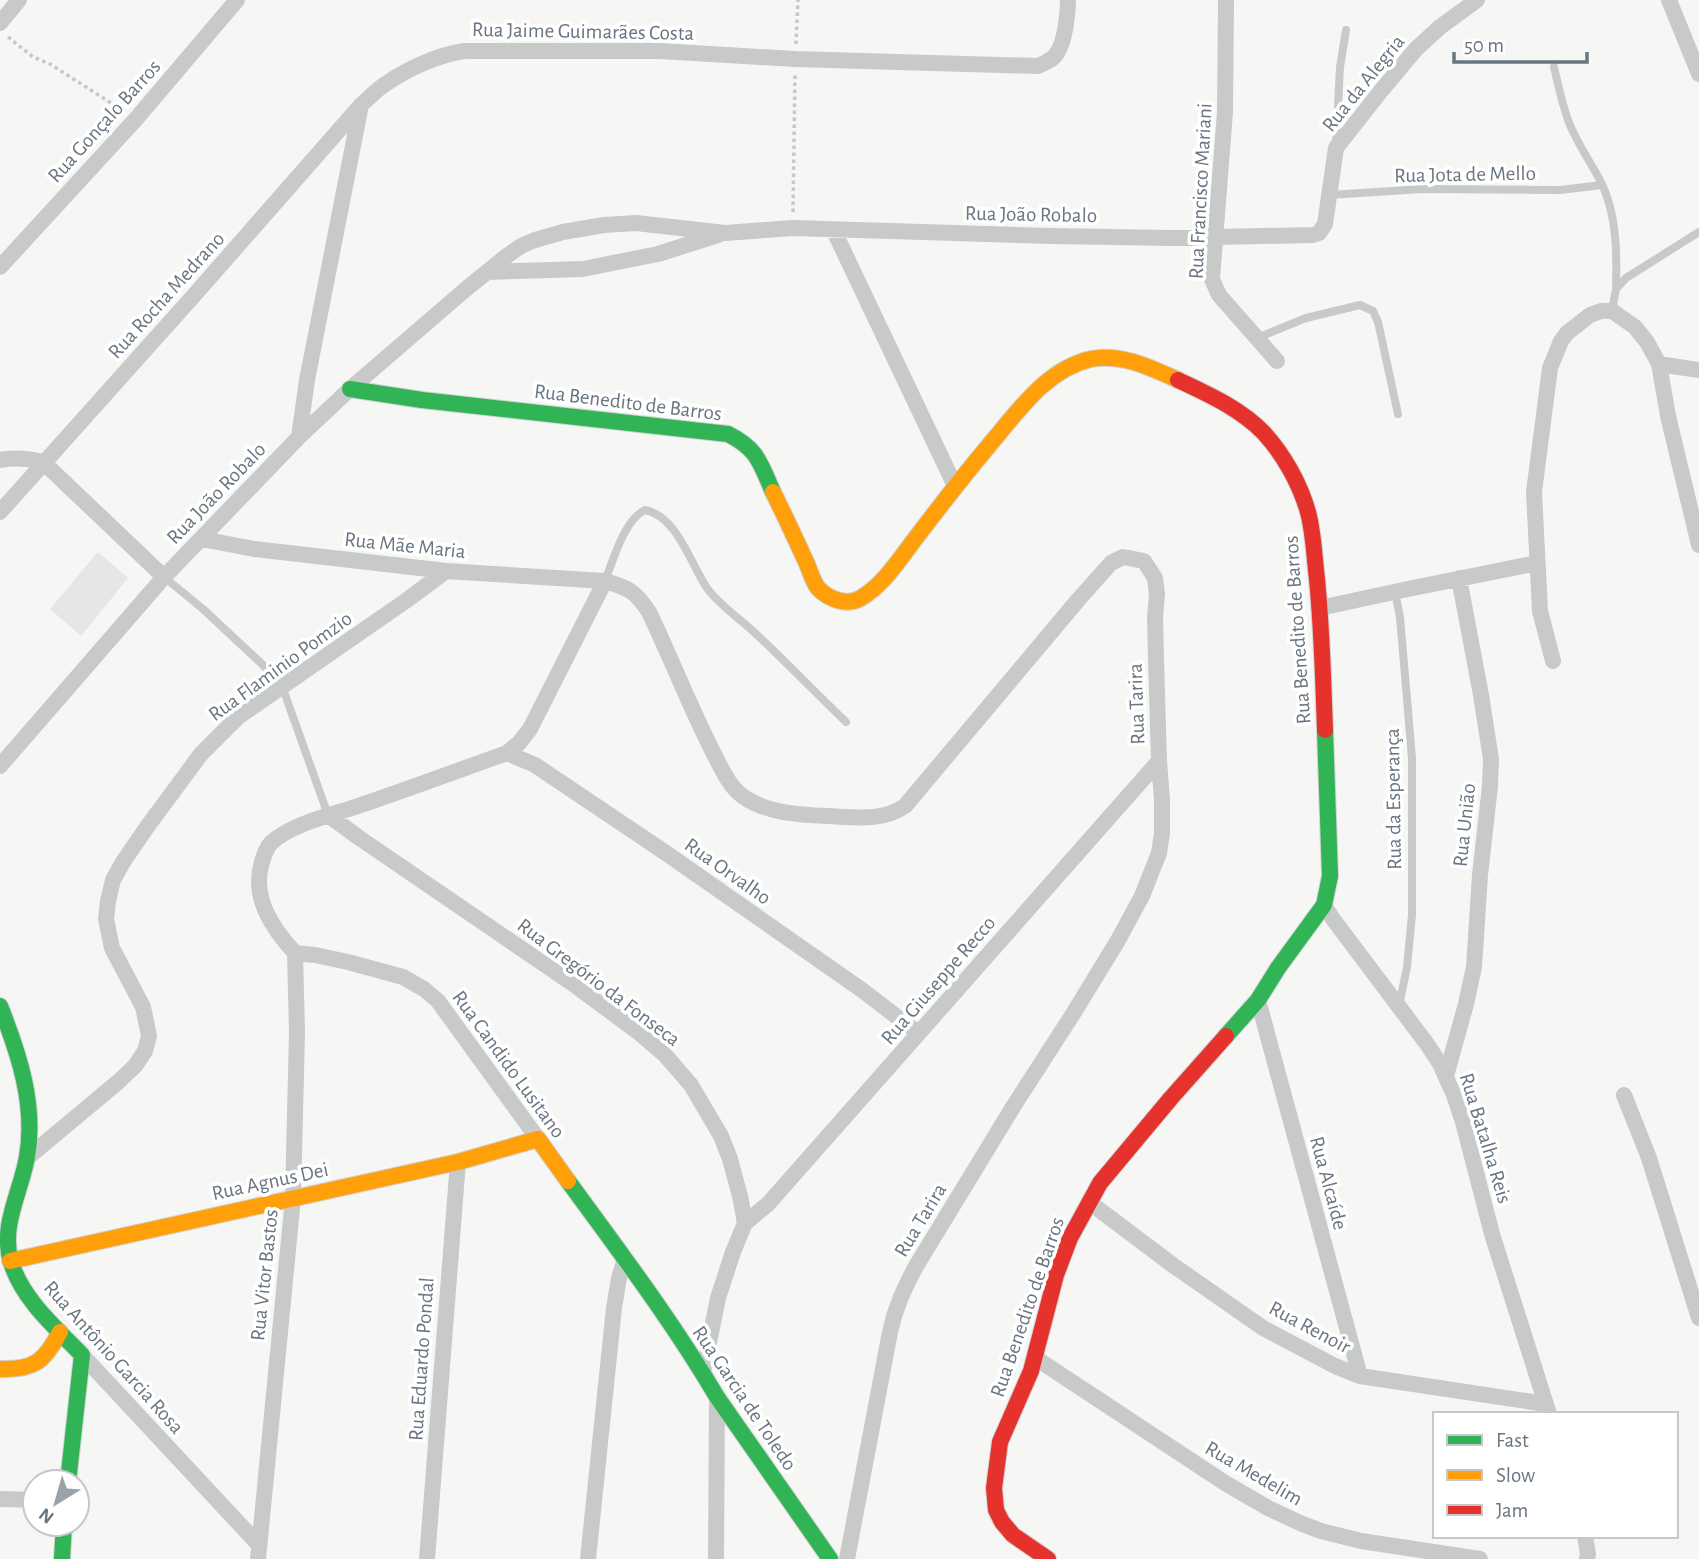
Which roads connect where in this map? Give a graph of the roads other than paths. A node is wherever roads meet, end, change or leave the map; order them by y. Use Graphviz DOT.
graph roads {
  1 [pos="19,0"];
  2 [pos="237,0"];
  3 [pos="1068,0"];
  4 [pos="1226,0"];
  5 [pos="1478,0"];
  6 [pos="1669,0"];
  7 [pos="0,23"];
  8 [pos="1346,30"];
  9 [pos="1554,67"];
  10 [pos="1699,74"];
  11 [pos="361,105"];
  12 [pos="1336,148"];
  13 [pos="1602,185"];
  14 [pos="1328,195"];
  15 [pos="1326,219"];
  16 [pos="834,231"];
  17 [pos="1699,232"];
  18 [pos="725,233"];
  19 [pos="1215,237"];
  20 [pos="0,267"];
  21 [pos="486,272"];
  22 [pos="1616,289"];
  23 [pos="1612,311"];
  24 [pos="1257,338"];
  25 [pos="1277,361"];
  26 [pos="1659,364"];
  27 [pos="1699,370"];
  28 [pos="350,389"];
  29 [pos="1398,414"];
  30 [pos="299,437"];
  31 [pos="0,460"];
  32 [pos="43,462"];
  33 [pos="955,486"];
  34 [pos="0,512"];
  35 [pos="1697,524"];
  36 [pos="202,539"];
  37 [pos="1699,545"];
  38 [pos="1537,563"];
  39 [pos="446,571"];
  40 [pos="164,577"];
  41 [pos="1460,578"];
  42 [pos="605,581"];
  43 [pos="1395,592"];
  44 [pos="1320,608"];
  45 [pos="1553,661"];
  46 [pos="282,686"];
  47 [pos="846,722"];
  48 [pos="507,752"];
  49 [pos="1159,761"];
  50 [pos="0,766"];
  51 [pos="328,815"];
  52 [pos="1324,905"];
  53 [pos="295,953"];
  54 [pos="1258,1000"];
  55 [pos="0,1006"];
  56 [pos="1399,1006"];
  57 [pos="918,1033"];
  58 [pos="1446,1076"];
  59 [pos="1624,1095"];
  60 [pos="538,1139"];
  61 [pos="27,1158"];
  62 [pos="457,1162"];
  63 [pos="293,1198"];
  64 [pos="1089,1202"];
  65 [pos="745,1223"];
  66 [pos="625,1259"];
  67 [pos="10,1261"];
  68 [pos="1699,1318"];
  69 [pos="60,1332"];
  70 [pos="82,1355"];
  71 [pos="1034,1357"];
  72 [pos="0,1369"];
  73 [pos="703,1373"];
  74 [pos="1360,1376"];
  75 [pos="717,1397"];
  76 [pos="1548,1409"];
  77 [pos="70,1468"];
  78 [pos="0,1499"];
  79 [pos="21,1500"];
  80 [pos="63,1538"];
  81 [pos="1585,1538"];
  82 [pos="258,1552"];
  83 [pos="62,1559"];
  84 [pos="427,1559"];
  85 [pos="588,1559"];
  86 [pos="716,1559"];
  87 [pos="830,1559"];
  88 [pos="847,1559"];
  89 [pos="1048,1559"];
  90 [pos="1480,1559"];
  91 [pos="1587,1559"];
  1 -- 7 [label="street"];
  2 -- 20 [label="street, Rua Gonçalo Barros"];
  3 -- 11 [label="street, Rua Jaime Guimarães Costa"];
  4 -- 19 [label="street, Rua Francisco Mariani"];
  5 -- 12 [label="street, Rua da Alegria"];
  6 -- 10 [label="street"];
  8 -- 12 [label="lane"];
  9 -- 13 [label="lane"];
  11 -- 30 [label="street"];
  11 -- 32 [label="street, Rua Rocha Medrano"];
  12 -- 14 [label="street, Rua da Alegria"];
  13 -- 14 [label="lane, Rua Jota de Mello"];
  13 -- 22 [label="lane"];
  14 -- 15 [label="street, Rua da Alegria"];
  15 -- 19 [label="street, Rua João Robalo"];
  16 -- 18 [label="street, Rua João Robalo"];
  16 -- 19 [label="street, Rua João Robalo"];
  16 -- 33 [label="street"];
  17 -- 22 [label="lane"];
  18 -- 21 [label="street, Rua João Robalo"];
  18 -- 21 [label="street, Rua João Robalo"];
  19 -- 24 [label="street, Rua Francisco Mariani"];
  21 -- 28 [label="street, Rua João Robalo"];
  22 -- 23 [label="lane"];
  23 -- 26 [label="street"];
  23 -- 38 [label="street"];
  24 -- 25 [label="street, Rua Francisco Mariani"];
  24 -- 29 [label="lane"];
  26 -- 27 [label="street"];
  26 -- 35 [label="street"];
  28 -- 30 [label="street, Rua João Robalo"];
  28 -- 33 [label="street, Rua Benedito de Barros"];
  30 -- 36 [label="street, Rua João Robalo"];
  31 -- 32 [label="street"];
  32 -- 34 [label="street, Rua Rocha Medrano"];
  32 -- 40 [label="street"];
  33 -- 44 [label="street, Rua Benedito de Barros"];
  35 -- 37 [label="street"];
  36 -- 39 [label="street, Rua Mãe Maria"];
  36 -- 40 [label="street, Rua João Robalo"];
  38 -- 41 [label="street"];
  38 -- 45 [label="street"];
  39 -- 42 [label="street, Rua Mãe Maria"];
  39 -- 46 [label="street, Rua Flaminio Pomzio"];
  40 -- 46 [label="lane"];
  40 -- 50 [label="street, Rua João Robalo"];
  41 -- 43 [label="street"];
  41 -- 58 [label="street, Rua União"];
  42 -- 47 [label="lane"];
  42 -- 48 [label="street"];
  42 -- 49 [label="street, Rua Tarira"];
  43 -- 44 [label="street"];
  43 -- 56 [label="lane, Rua da Esperança"];
  44 -- 52 [label="street, Rua Benedito de Barros"];
  46 -- 51 [label="lane"];
  46 -- 61 [label="street, Rua Flaminio Pomzio"];
  48 -- 51 [label="street"];
  48 -- 57 [label="street, Rua Orvalho"];
  49 -- 57 [label="street, Rua Giuseppe Recco"];
  49 -- 88 [label="street, Rua Tarira"];
  51 -- 53 [label="street"];
  51 -- 65 [label="street, Rua Gregório da Fonseca"];
  52 -- 54 [label="street, Rua Benedito de Barros"];
  52 -- 56 [label="street, Rua Batalha Reis"];
  53 -- 60 [label="street, Rua Candido Lusitano"];
  53 -- 63 [label="street, Rua Vitor Bastos"];
  54 -- 64 [label="street, Rua Benedito de Barros"];
  54 -- 74 [label="street, Rua Alcaíde"];
  55 -- 61 [label="street, Rua Antônio Garcia Rosa"];
  56 -- 58 [label="street, Rua Batalha Reis"];
  57 -- 65 [label="street, Rua Giuseppe Recco"];
  58 -- 76 [label="street, Rua Batalha Reis"];
  59 -- 68 [label="street"];
  60 -- 62 [label="street, Rua Agnus Dei"];
  60 -- 66 [label="street, Rua Candido Lusitano"];
  61 -- 67 [label="street, Rua Antônio Garcia Rosa"];
  62 -- 63 [label="street, Rua Agnus Dei"];
  62 -- 84 [label="street, Rua Eduardo Pondal"];
  63 -- 67 [label="street, Rua Agnus Dei"];
  63 -- 82 [label="street, Rua Vitor Bastos"];
  64 -- 71 [label="street, Rua Benedito de Barros"];
  64 -- 74 [label="street, Rua Renoir"];
  65 -- 73 [label="street"];
  66 -- 73 [label="street, Rua Garcia de Toledo"];
  66 -- 85 [label="street"];
  67 -- 69 [label="street, Rua Antônio Garcia Rosa"];
  69 -- 70 [label="street, Rua Antônio Garcia Rosa"];
  69 -- 72 [label="street"];
  70 -- 77 [label="street"];
  70 -- 82 [label="street, Rua Antônio Garcia Rosa"];
  71 -- 89 [label="street, Rua Benedito de Barros"];
  71 -- 90 [label="street, Rua Medelim"];
  73 -- 75 [label="street, Rua Garcia de Toledo"];
  74 -- 76 [label="street, Rua Renoir"];
  75 -- 86 [label="street"];
  75 -- 87 [label="street, Rua Garcia de Toledo"];
  78 -- 79 [label="street"];
  80 -- 83 [label="street"];
  81 -- 91 [label="street"];
}
